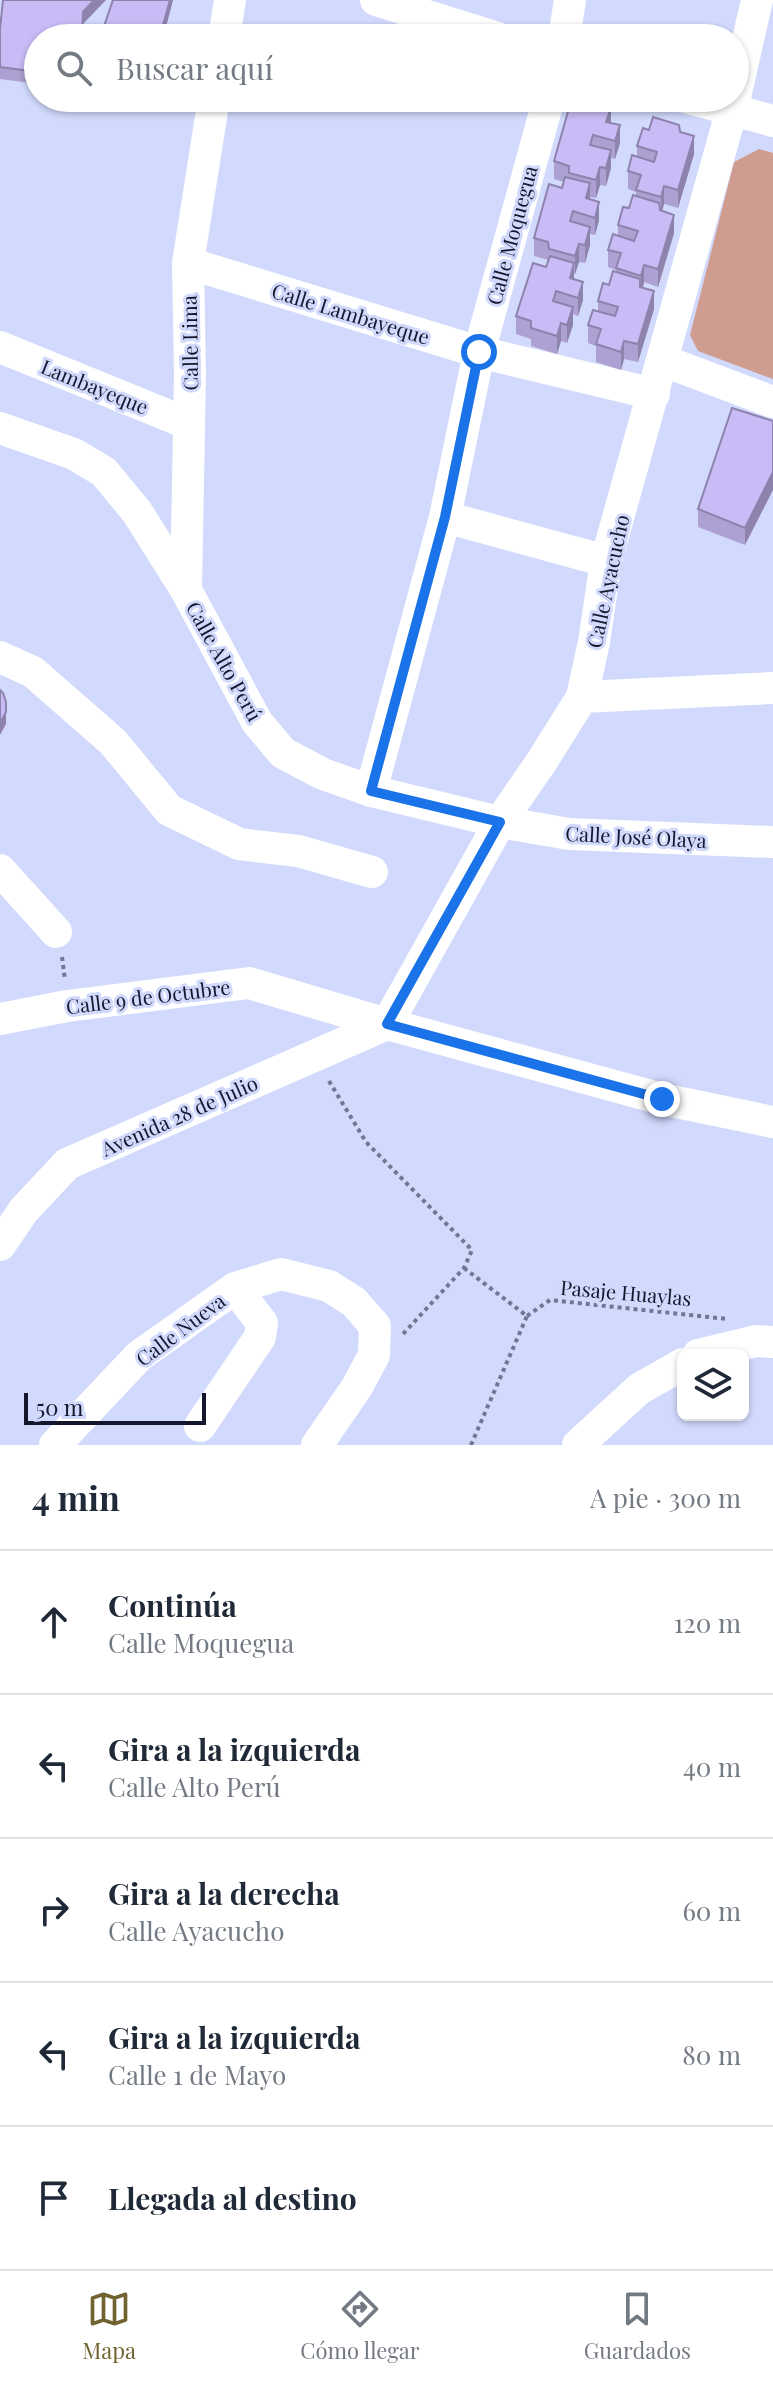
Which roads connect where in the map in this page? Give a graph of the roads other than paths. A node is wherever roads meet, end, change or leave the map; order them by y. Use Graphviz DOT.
graph roads {
  1 [pos="230,0"];
  2 [pos="376,0"];
  3 [pos="570,0"];
  4 [pos="757,0"];
  5 [pos="226,24"];
  6 [pos="453,24"];
  7 [pos="566,24"];
  8 [pos="749,35"];
  9 [pos="749,109"];
  10 [pos="212,112"];
  11 [pos="545,112"];
  12 [pos="731,112"];
  13 [pos="773,121"];
  14 [pos="188,263"];
  15 [pos="0,347"];
  16 [pos="479,352"];
  17 [pos="664,361"];
  18 [pos="654,394"];
  19 [pos="773,402"];
  20 [pos="189,424"];
  21 [pos="0,428"];
  22 [pos="445,517"];
  23 [pos="606,561"];
  24 [pos="186,590"];
  25 [pos="0,657"];
  26 [pos="773,688"];
  27 [pos="582,697"];
  28 [pos="371,791"];
  29 [pos="500,822"];
  30 [pos="773,842"];
  31 [pos="372,872"];
  32 [pos="3,885"];
  33 [pos="56,932"];
  34 [pos="0,1019"];
  35 [pos="387,1024"];
  36 [pos="773,1122"];
  37 [pos="0,1245"];
  38 [pos="235,1288"];
  39 [pos="773,1342"];
  40 [pos="723,1349"];
  41 [pos="677,1367"];
  42 [pos="200,1426"];
  43 [pos="55,1445"];
  44 [pos="317,1445"];
  45 [pos="578,1445"];
  1 -- 5 [label="street"];
  2 -- 6 [label="street"];
  3 -- 7 [label="street"];
  4 -- 8 [label="street, Calle Ayacucho"];
  9 -- 13 [label="street"];
  10 -- 14 [label="street, Calle Lima"];
  11 -- 16 [label="street, Calle Moquegua"];
  12 -- 17 [label="street, Calle Ayacucho"];
  14 -- 16 [label="street, Calle Lambayeque"];
  14 -- 20 [label="street, Calle Lima"];
  15 -- 20 [label="street, Lambayeque"];
  16 -- 18 [label="street, Calle Lambayeque"];
  16 -- 22 [label="street, Calle Moquegua"];
  17 -- 18 [label="street, Calle Ayacucho"];
  17 -- 19 [label="street"];
  18 -- 23 [label="street, Calle Ayacucho"];
  20 -- 24 [label="street, Calle Lima"];
  21 -- 24 [label="street, Calle Alto Perú"];
  22 -- 23 [label="street"];
  22 -- 28 [label="street, Calle Moquegua"];
  23 -- 27 [label="street, Calle Ayacucho"];
  24 -- 28 [label="street, Calle Alto Perú"];
  25 -- 31 [label="street"];
  26 -- 27 [label="street"];
  27 -- 29 [label="street, Calle Ayacucho"];
  28 -- 29 [label="street, Calle Alto Perú"];
  29 -- 30 [label="street, Calle José Olaya"];
  29 -- 35 [label="street, Calle Ayacucho"];
  32 -- 33 [label="street"];
  34 -- 35 [label="street, Calle 9 de Octubre"];
  35 -- 36 [label="street, Calle 9 de Octubre"];
  35 -- 37 [label="street, Avenida 28 de Julio"];
  38 -- 42 [label="street"];
  38 -- 43 [label="street, Calle Nueva"];
  38 -- 44 [label="street, Calle Nueva"];
  39 -- 40 [label="street"];
  41 -- 45 [label="street"];
}
